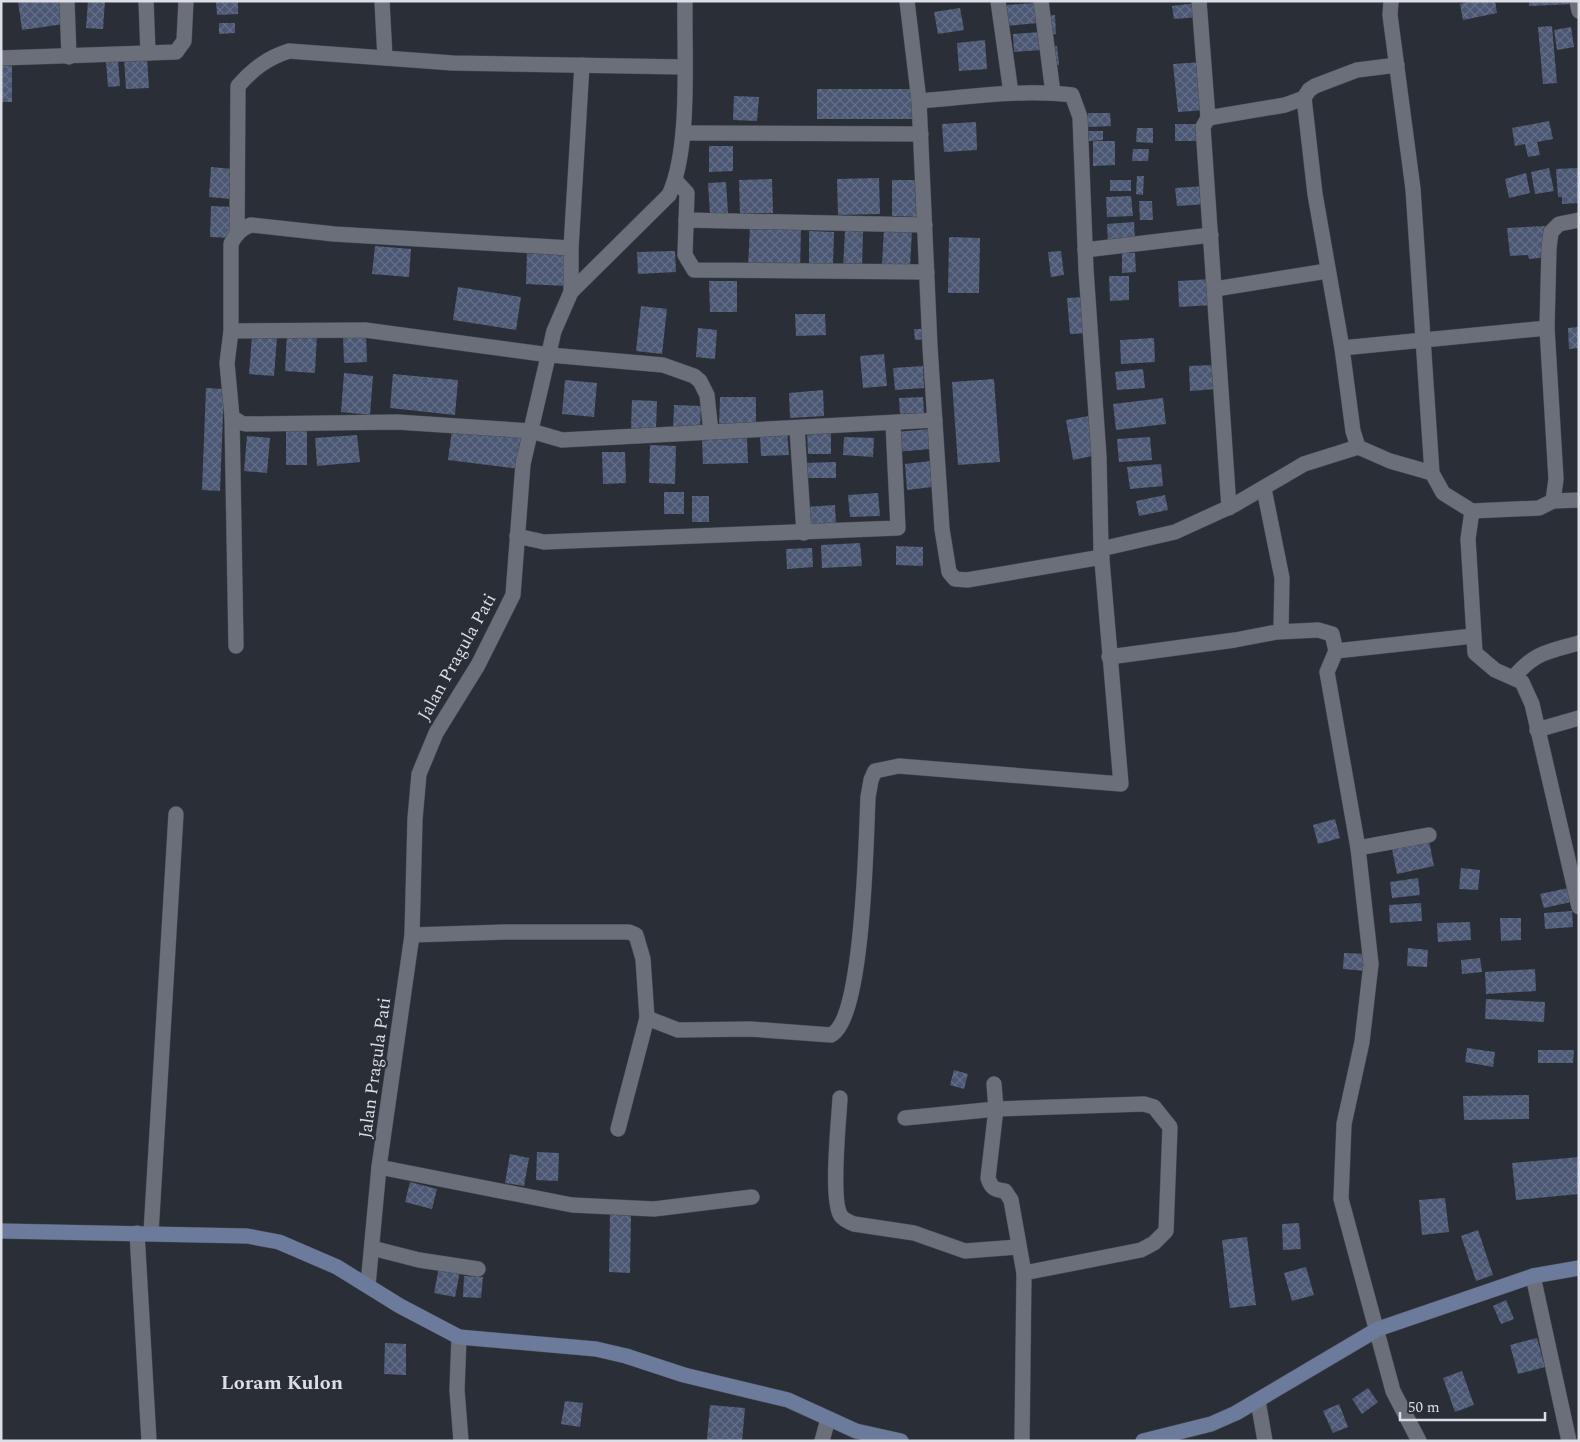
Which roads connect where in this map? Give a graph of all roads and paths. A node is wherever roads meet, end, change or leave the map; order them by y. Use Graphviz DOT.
graph roads {
  1 [pos="67,1"];
  2 [pos="146,1"];
  3 [pos="186,1"];
  4 [pos="382,1"];
  5 [pos="685,1"];
  6 [pos="907,1"];
  7 [pos="998,1"];
  8 [pos="1041,1"];
  9 [pos="1199,1"];
  10 [pos="1391,1"];
  11 [pos="1577,1"];
  12 [pos="1579,10"];
  13 [pos="148,53"];
  14 [pos="69,57"];
  15 [pos="1,58"];
  16 [pos="385,58"];
  17 [pos="582,65"];
  18 [pos="1397,65"];
  19 [pos="684,67"];
  20 [pos="1011,93"];
  21 [pos="1053,93"];
  22 [pos="1304,98"];
  23 [pos="919,101"];
  24 [pos="1208,118"];
  25 [pos="683,133"];
  26 [pos="921,134"];
  27 [pos="676,181"];
  28 [pos="686,220"];
  29 [pos="1579,220"];
  30 [pos="925,225"];
  31 [pos="237,234"];
  32 [pos="1211,235"];
  33 [pos="570,248"];
  34 [pos="1085,250"];
  35 [pos="1327,271"];
  36 [pos="927,272"];
  37 [pos="1215,289"];
  38 [pos="571,292"];
  39 [pos="1548,328"];
  40 [pos="231,331"];
  41 [pos="1423,340"];
  42 [pos="1342,348"];
  43 [pos="550,355"];
  44 [pos="232,417"];
  45 [pos="935,420"];
  46 [pos="893,422"];
  47 [pos="796,428"];
  48 [pos="531,431"];
  49 [pos="711,432"];
  50 [pos="1358,447"];
  51 [pos="1432,473"];
  52 [pos="1264,489"];
  53 [pos="1579,500"];
  54 [pos="1553,501"];
  55 [pos="1229,508"];
  56 [pos="1472,511"];
  57 [pos="804,533"];
  58 [pos="517,536"];
  59 [pos="1102,553"];
  60 [pos="1281,631"];
  61 [pos="1473,636"];
  62 [pos="1579,643"];
  63 [pos="236,646"];
  64 [pos="1336,651"];
  65 [pos="1110,657"];
  66 [pos="1513,678"];
  67 [pos="1579,718"];
  68 [pos="1537,730"];
  69 [pos="176,814"];
  70 [pos="1429,835"];
  71 [pos="1358,848"];
  72 [pos="1579,907"];
  73 [pos="412,935"];
  74 [pos="647,1018"];
  75 [pos="994,1084"];
  76 [pos="840,1098"];
  77 [pos="996,1109"];
  78 [pos="905,1118"];
  79 [pos="618,1129"];
  80 [pos="379,1167"];
  81 [pos="752,1197"];
  82 [pos="1,1231"];
  83 [pos="144,1233"];
  84 [pos="1018,1247"];
  85 [pos="372,1248"];
  86 [pos="1579,1268"];
  87 [pos="478,1269"];
  88 [pos="1024,1273"];
  89 [pos="1532,1276"];
  90 [pos="368,1285"];
  91 [pos="1378,1329"];
  92 [pos="459,1336"];
  93 [pos="1258,1401"];
  94 [pos="828,1419"];
  95 [pos="149,1441"];
  96 [pos="461,1441"];
  97 [pos="822,1441"];
  98 [pos="900,1441"];
  99 [pos="1022,1441"];
  100 [pos="1143,1441"];
  101 [pos="1264,1441"];
  102 [pos="1419,1441"];
  103 [pos="1569,1441"];
  1 -- 14 [label="street"];
  2 -- 13 [label="street"];
  3 -- 13 [label="street"];
  4 -- 16 [label="street"];
  5 -- 19 [label="street, Jalan Pragula Pati"];
  6 -- 23 [label="street"];
  7 -- 20 [label="street"];
  8 -- 21 [label="street"];
  9 -- 24 [label="street"];
  10 -- 18 [label="street"];
  11 -- 12 [label="street"];
  13 -- 14 [label="street"];
  14 -- 15 [label="street"];
  16 -- 17 [label="street"];
  16 -- 31 [label="street"];
  17 -- 19 [label="street"];
  17 -- 33 [label="street"];
  18 -- 22 [label="street"];
  18 -- 41 [label="street"];
  19 -- 25 [label="street, Jalan Pragula Pati"];
  20 -- 21 [label="street"];
  20 -- 23 [label="street"];
  21 -- 34 [label="street"];
  22 -- 24 [label="street"];
  22 -- 35 [label="street"];
  23 -- 26 [label="street"];
  24 -- 32 [label="street"];
  25 -- 26 [label="street"];
  25 -- 27 [label="street, Jalan Pragula Pati"];
  26 -- 30 [label="street"];
  27 -- 28 [label="street"];
  27 -- 38 [label="street, Jalan Pragula Pati"];
  28 -- 30 [label="street"];
  28 -- 36 [label="street"];
  29 -- 39 [label="street"];
  30 -- 36 [label="street"];
  31 -- 33 [label="street"];
  31 -- 40 [label="street"];
  32 -- 34 [label="street"];
  32 -- 37 [label="street"];
  33 -- 38 [label="street"];
  34 -- 59 [label="street"];
  35 -- 37 [label="street"];
  35 -- 42 [label="street"];
  36 -- 45 [label="street"];
  37 -- 55 [label="street"];
  38 -- 43 [label="street, Jalan Pragula Pati"];
  39 -- 41 [label="street"];
  39 -- 54 [label="street"];
  40 -- 43 [label="street"];
  40 -- 44 [label="street"];
  41 -- 42 [label="street"];
  41 -- 51 [label="street"];
  42 -- 50 [label="street"];
  43 -- 48 [label="street, Jalan Pragula Pati"];
  43 -- 49 [label="street"];
  44 -- 48 [label="street"];
  44 -- 63 [label="street"];
  45 -- 46 [label="street"];
  45 -- 59 [label="street"];
  46 -- 47 [label="street"];
  46 -- 57 [label="street"];
  47 -- 49 [label="street"];
  47 -- 57 [label="street"];
  48 -- 49 [label="street"];
  48 -- 58 [label="street, Jalan Pragula Pati"];
  50 -- 51 [label="street"];
  50 -- 52 [label="street"];
  51 -- 56 [label="street"];
  52 -- 55 [label="street"];
  52 -- 60 [label="street"];
  53 -- 54 [label="street"];
  54 -- 56 [label="street"];
  55 -- 59 [label="street"];
  56 -- 61 [label="street"];
  57 -- 58 [label="street"];
  58 -- 73 [label="street, Jalan Pragula Pati"];
  59 -- 65 [label="street"];
  60 -- 64 [label="street"];
  60 -- 65 [label="street"];
  61 -- 64 [label="street"];
  61 -- 66 [label="street"];
  62 -- 66 [label="street"];
  64 -- 71 [label="street"];
  65 -- 74 [label="street"];
  66 -- 68 [label="street"];
  67 -- 68 [label="street"];
  68 -- 72 [label="street"];
  69 -- 83 [label="street"];
  70 -- 71 [label="street"];
  71 -- 91 [label="street"];
  73 -- 74 [label="street"];
  73 -- 80 [label="street, Jalan Pragula Pati"];
  74 -- 79 [label="street"];
  75 -- 77 [label="street"];
  76 -- 84 [label="street"];
  77 -- 78 [label="street"];
  77 -- 84 [label="street"];
  77 -- 88 [label="street"];
  80 -- 81 [label="street"];
  80 -- 85 [label="street, Jalan Pragula Pati"];
  82 -- 83 [label="street"];
  83 -- 90 [label="street"];
  83 -- 95 [label="street"];
  84 -- 88 [label="street"];
  85 -- 87 [label="street"];
  85 -- 90 [label="street, Jalan Pragula Pati"];
  86 -- 89 [label="street"];
  88 -- 99 [label="street"];
  89 -- 91 [label="street"];
  89 -- 103 [label="street"];
  90 -- 92 [label="street"];
  91 -- 93 [label="street"];
  91 -- 102 [label="street"];
  92 -- 94 [label="street"];
  92 -- 96 [label="street"];
  93 -- 100 [label="street"];
  93 -- 101 [label="street"];
  94 -- 97 [label="street"];
  94 -- 98 [label="street"];
}
